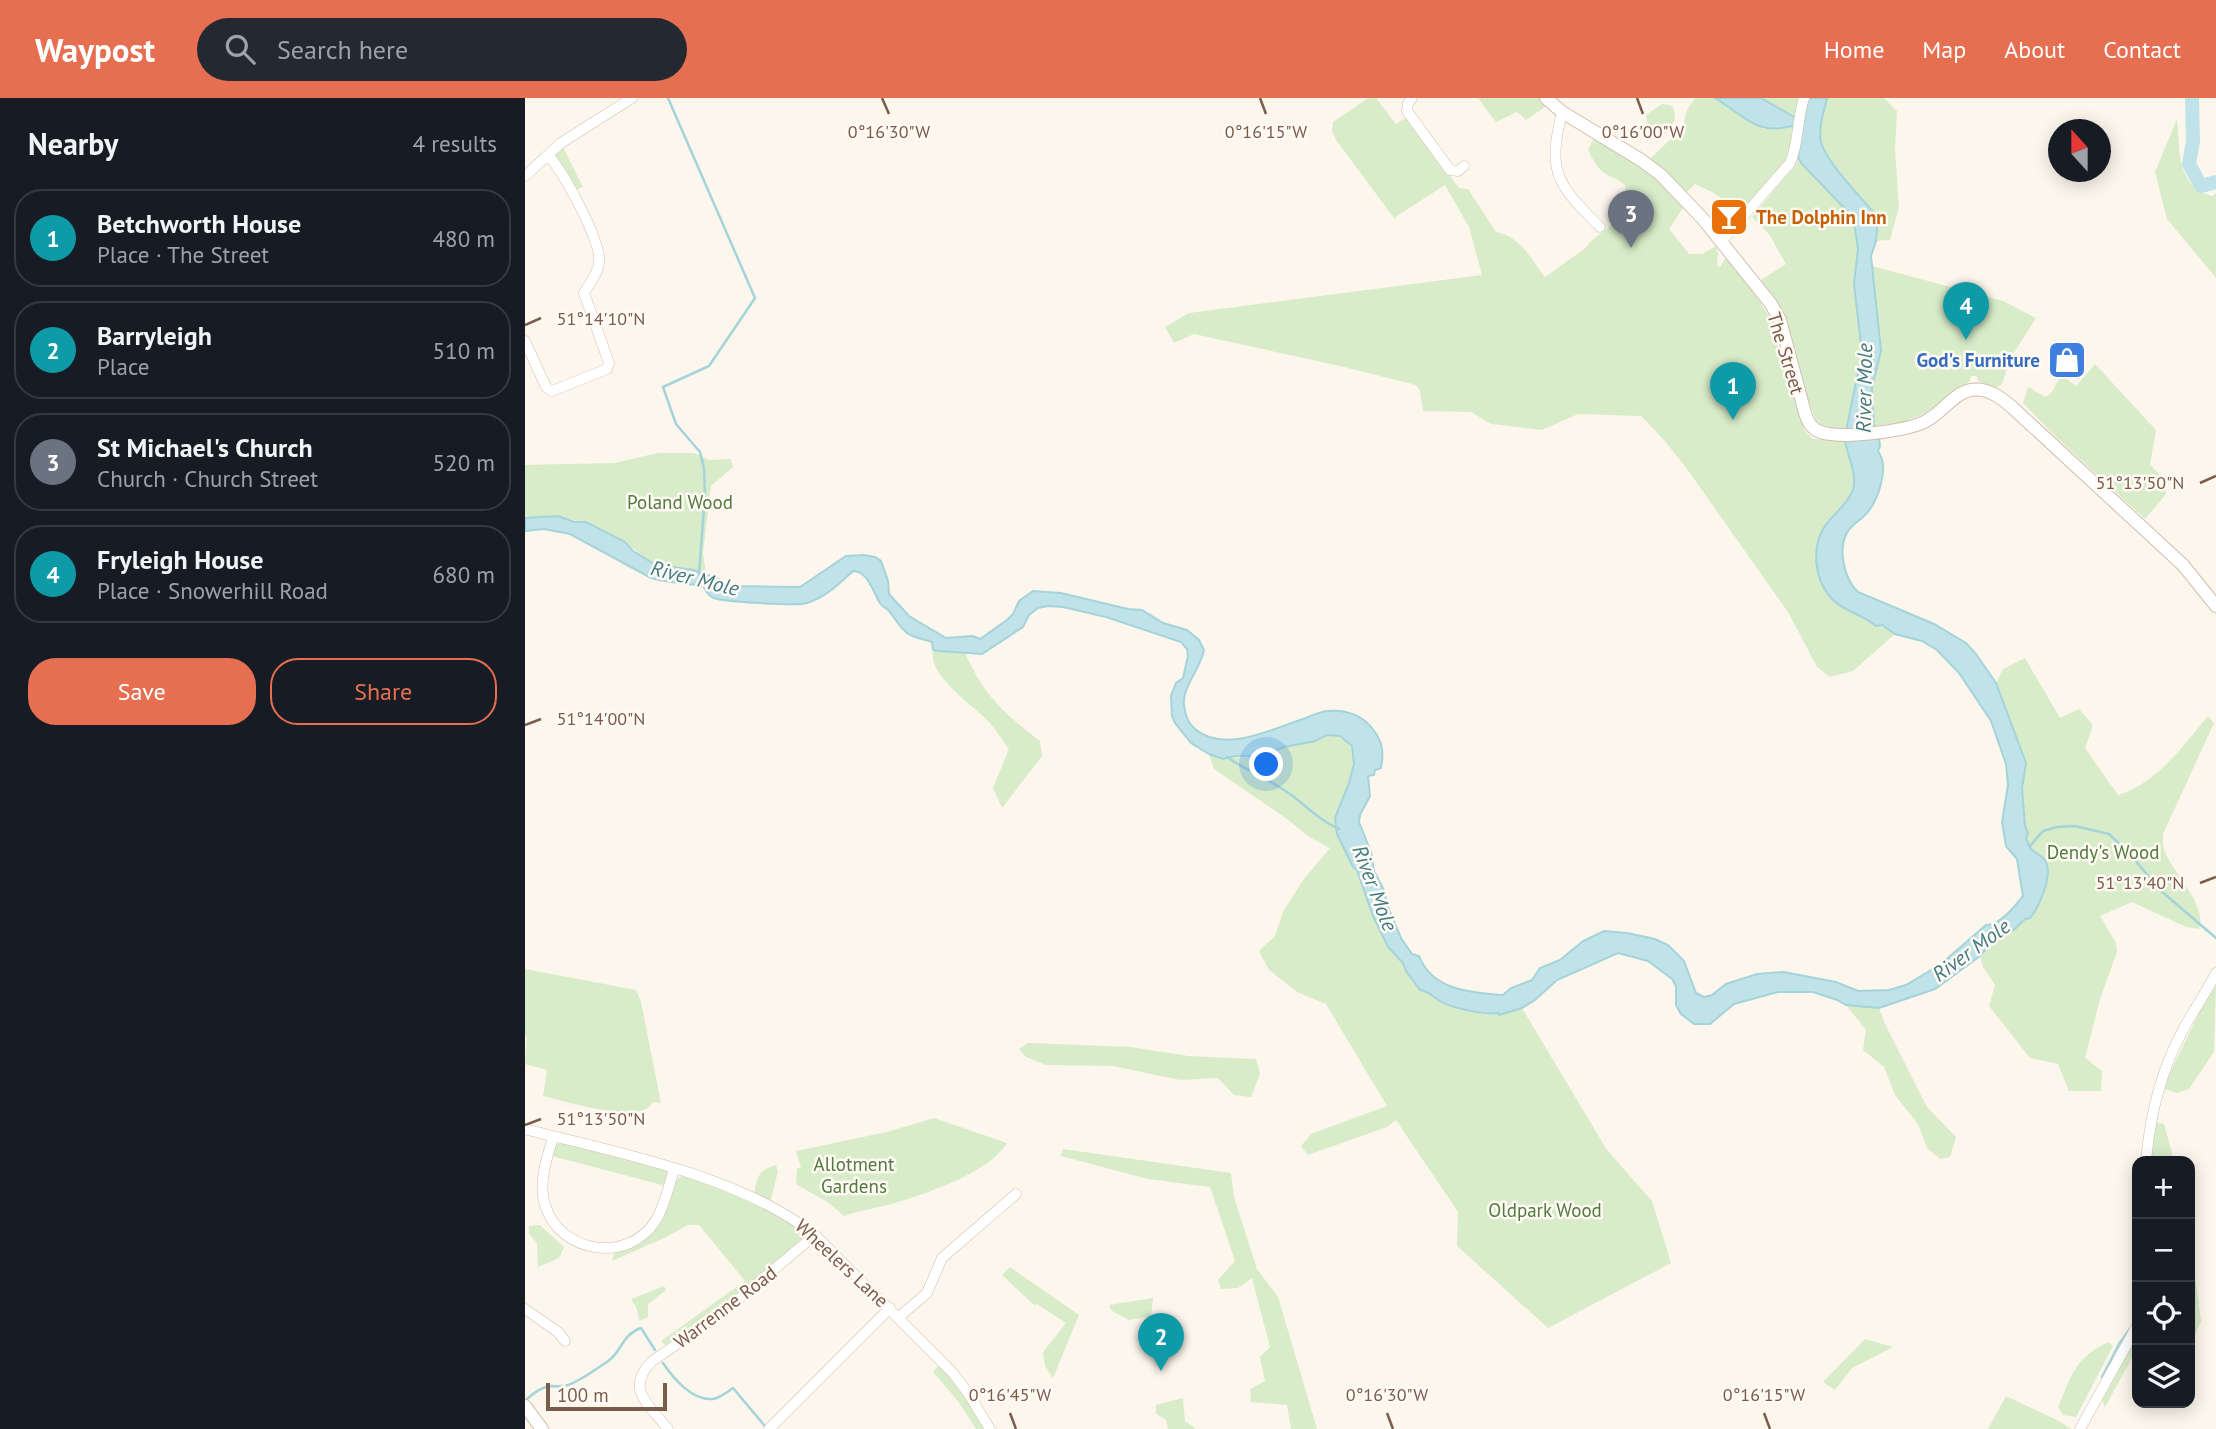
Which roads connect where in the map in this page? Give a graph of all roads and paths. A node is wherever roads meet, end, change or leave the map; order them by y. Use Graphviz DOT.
graph roads {
  1 [pos="632,98"];
  2 [pos="1412,98"];
  3 [pos="1546,98"];
  4 [pos="1804,98"];
  5 [pos="1562,112"];
  6 [pos="548,155"];
  7 [pos="1464,166"];
  8 [pos="525,176"];
  9 [pos="1599,227"];
  10 [pos="1721,242"];
  11 [pos="525,341"];
  12 [pos="2216,606"];
  13 [pos="2216,973"];
  14 [pos="525,1129"];
  15 [pos="553,1137"];
  16 [pos="2146,1156"];
  17 [pos="674,1169"];
  18 [pos="1016,1194"];
  19 [pos="815,1235"];
  20 [pos="890,1308"];
  21 [pos="525,1309"];
  22 [pos="899,1317"];
  23 [pos="2132,1335"];
  24 [pos="565,1341"];
  25 [pos="525,1406"];
  26 [pos="542,1429"];
  27 [pos="668,1429"];
  28 [pos="769,1429"];
  29 [pos="990,1429"];
  30 [pos="2080,1429"];
  1 -- 6 [label="street"];
  2 -- 7 [label="street"];
  3 -- 5 [label="street, The Street"];
  4 -- 10 [label="street"];
  5 -- 9 [label="street"];
  5 -- 10 [label="street, The Street"];
  6 -- 8 [label="street"];
  6 -- 11 [label="street"];
  10 -- 12 [label="street, The Street"];
  13 -- 16 [label="street"];
  14 -- 15 [label="street, Wheelers Lane"];
  15 -- 17 [label="street, Wheelers Lane"];
  15 -- 17 [label="street"];
  17 -- 19 [label="street, Wheelers Lane"];
  18 -- 22 [label="street"];
  19 -- 20 [label="street, Wheelers Lane"];
  19 -- 27 [label="street, Warrenne Road"];
  20 -- 22 [label="street, Wheelers Lane"];
  20 -- 28 [label="street"];
  21 -- 24 [label="street"];
  22 -- 29 [label="street, Wheelers Lane"];
  23 -- 30 [label="street"];
  25 -- 26 [label="street"];
}
